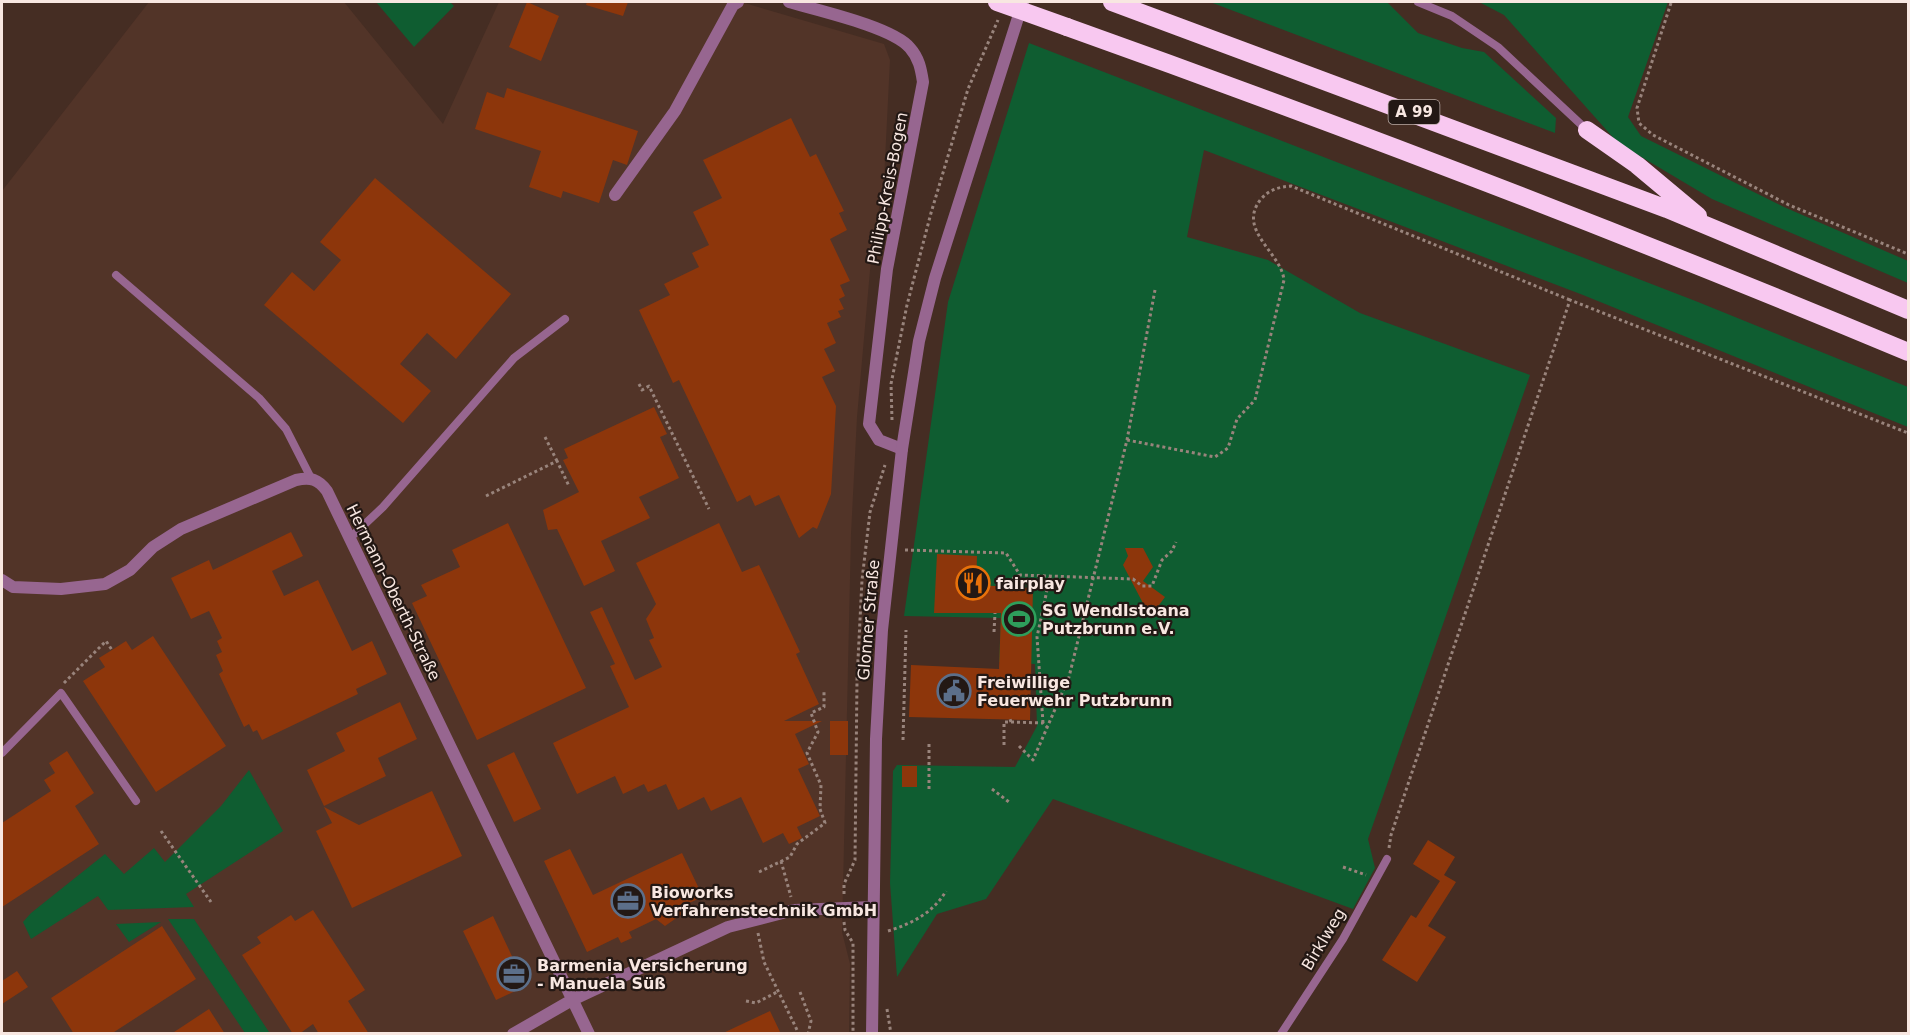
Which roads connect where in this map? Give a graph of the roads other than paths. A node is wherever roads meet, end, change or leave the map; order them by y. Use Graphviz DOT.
graph roads {
  1 [pos="738,2"];
  2 [pos="789,2"];
  3 [pos="997,2"];
  4 [pos="1023,2"];
  5 [pos="1112,2"];
  6 [pos="1418,2"];
  7 [pos="1587,130"];
  8 [pos="615,195"];
  9 [pos="1713,228"];
  10 [pos="117,275"];
  11 [pos="1908,309"];
  12 [pos="565,319"];
  13 [pos="1908,352"];
  14 [pos="902,449"];
  15 [pos="310,478"];
  16 [pos="350,538"];
  17 [pos="2,580"];
  18 [pos="2,753"];
  19 [pos="136,801"];
  20 [pos="1387,859"];
  21 [pos="873,907"];
  22 [pos="573,1000"];
  23 [pos="513,1034"];
  24 [pos="589,1034"];
  25 [pos="872,1034"];
  26 [pos="1281,1034"];
  1 -- 8 [label="street"];
  2 -- 14 [label="street, Philipp-Kreis-Bogen"];
  3 -- 13 [label="highway, A 99, bridge"];
  4 -- 14 [label="street, Glonner Straße"];
  5 -- 9 [label="highway, A 99"];
  6 -- 7 [label="lane"];
  7 -- 9 [label="highway"];
  9 -- 11 [label="highway, A 99"];
  10 -- 15 [label="lane"];
  12 -- 16 [label="lane"];
  14 -- 21 [label="street, Glonner Straße"];
  15 -- 16 [label="street, Hermann-Oberth-Straße"];
  15 -- 17 [label="street"];
  16 -- 22 [label="street, Hermann-Oberth-Straße"];
  18 -- 19 [label="lane"];
  20 -- 26 [label="lane, Birklweg"];
  21 -- 22 [label="street"];
  21 -- 25 [label="street, Glonner Straße"];
  22 -- 23 [label="street"];
  22 -- 24 [label="street, Hermann-Oberth-Straße"];
}
